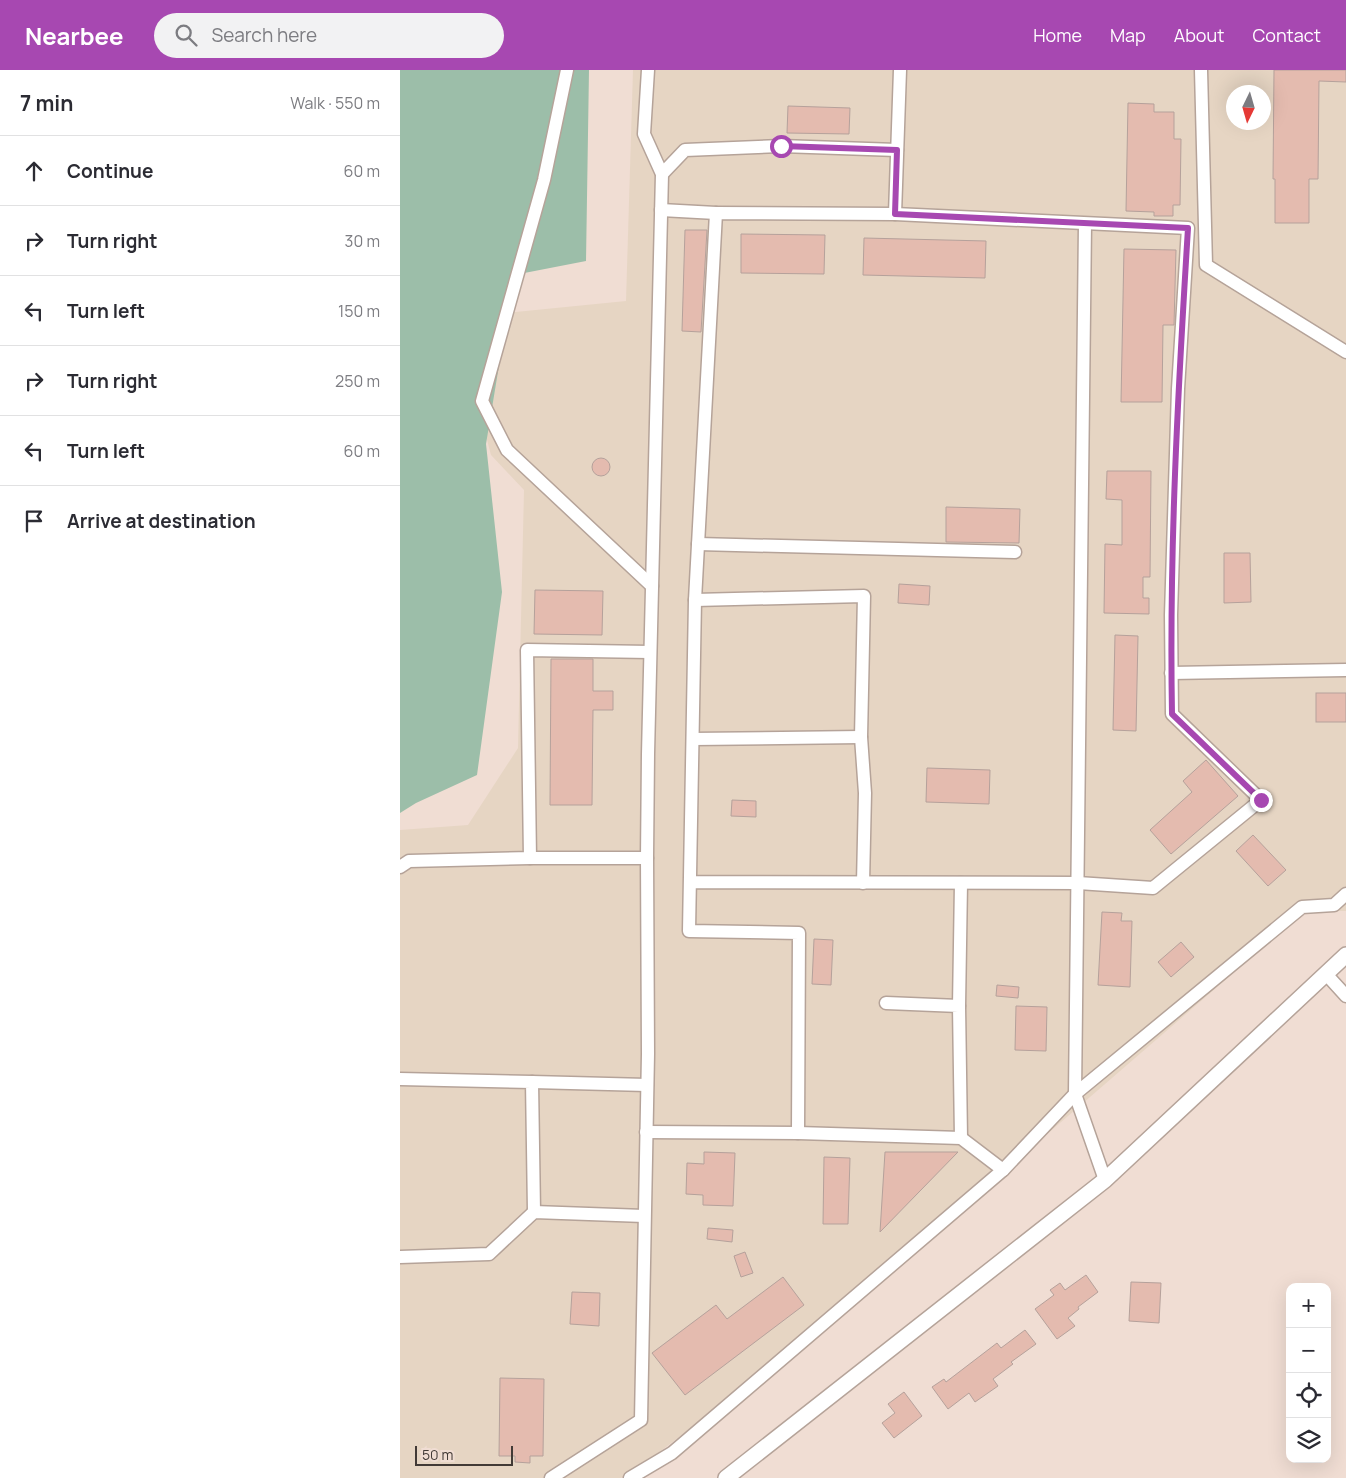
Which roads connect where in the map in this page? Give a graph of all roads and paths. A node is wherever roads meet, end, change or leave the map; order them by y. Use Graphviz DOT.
graph roads {
  1 [pos="567,70"];
  2 [pos="648,70"];
  3 [pos="900,70"];
  4 [pos="1201,70"];
  5 [pos="897,150"];
  6 [pos="662,174"];
  7 [pos="661,210"];
  8 [pos="716,212"];
  9 [pos="895,214"];
  10 [pos="1085,224"];
  11 [pos="1346,352"];
  12 [pos="698,544"];
  13 [pos="1015,552"];
  14 [pos="652,586"];
  15 [pos="695,600"];
  16 [pos="650,652"];
  17 [pos="1346,670"];
  18 [pos="1171,673"];
  19 [pos="861,737"];
  20 [pos="693,739"];
  21 [pos="530,858"];
  22 [pos="647,858"];
  23 [pos="400,868"];
  24 [pos="690,882"];
  25 [pos="863,882"];
  26 [pos="961,882"];
  27 [pos="1078,883"];
  28 [pos="1346,894"];
  29 [pos="1346,955"];
  30 [pos="1326,974"];
  31 [pos="1346,996"];
  32 [pos="886,1003"];
  33 [pos="959,1006"];
  34 [pos="400,1079"];
  35 [pos="532,1082"];
  36 [pos="647,1085"];
  37 [pos="1075,1094"];
  38 [pos="646,1132"];
  39 [pos="798,1133"];
  40 [pos="961,1138"];
  41 [pos="1003,1170"];
  42 [pos="1105,1180"];
  43 [pos="534,1212"];
  44 [pos="644,1216"];
  45 [pos="400,1257"];
  46 [pos="551,1478"];
  47 [pos="630,1478"];
  48 [pos="726,1478"];
  1 -- 14 [label="street"];
  2 -- 6 [label="street"];
  3 -- 5 [label="street"];
  4 -- 11 [label="street"];
  5 -- 6 [label="street"];
  5 -- 9 [label="street"];
  6 -- 7 [label="street"];
  7 -- 8 [label="street"];
  7 -- 14 [label="street"];
  8 -- 9 [label="street"];
  8 -- 12 [label="street"];
  9 -- 10 [label="street"];
  10 -- 18 [label="street"];
  10 -- 27 [label="street"];
  12 -- 13 [label="street"];
  12 -- 15 [label="street"];
  14 -- 16 [label="street"];
  15 -- 19 [label="street"];
  15 -- 20 [label="street"];
  16 -- 21 [label="street"];
  16 -- 22 [label="street"];
  17 -- 18 [label="street"];
  18 -- 27 [label="street"];
  19 -- 20 [label="street"];
  19 -- 25 [label="street"];
  20 -- 24 [label="street"];
  21 -- 22 [label="street"];
  21 -- 23 [label="street"];
  22 -- 36 [label="street"];
  24 -- 25 [label="street"];
  24 -- 39 [label="street"];
  25 -- 26 [label="street"];
  26 -- 27 [label="street"];
  26 -- 33 [label="street"];
  27 -- 37 [label="street"];
  28 -- 37 [label="street"];
  29 -- 30 [label="street"];
  30 -- 31 [label="street"];
  30 -- 42 [label="street"];
  32 -- 33 [label="street"];
  33 -- 40 [label="street"];
  34 -- 35 [label="street"];
  35 -- 36 [label="street"];
  35 -- 43 [label="street"];
  36 -- 38 [label="street"];
  37 -- 41 [label="street"];
  37 -- 42 [label="street"];
  38 -- 39 [label="street"];
  38 -- 44 [label="street"];
  39 -- 40 [label="street"];
  40 -- 41 [label="street"];
  41 -- 47 [label="street"];
  42 -- 48 [label="street"];
  43 -- 44 [label="street"];
  43 -- 45 [label="street"];
  44 -- 46 [label="street"];
}
